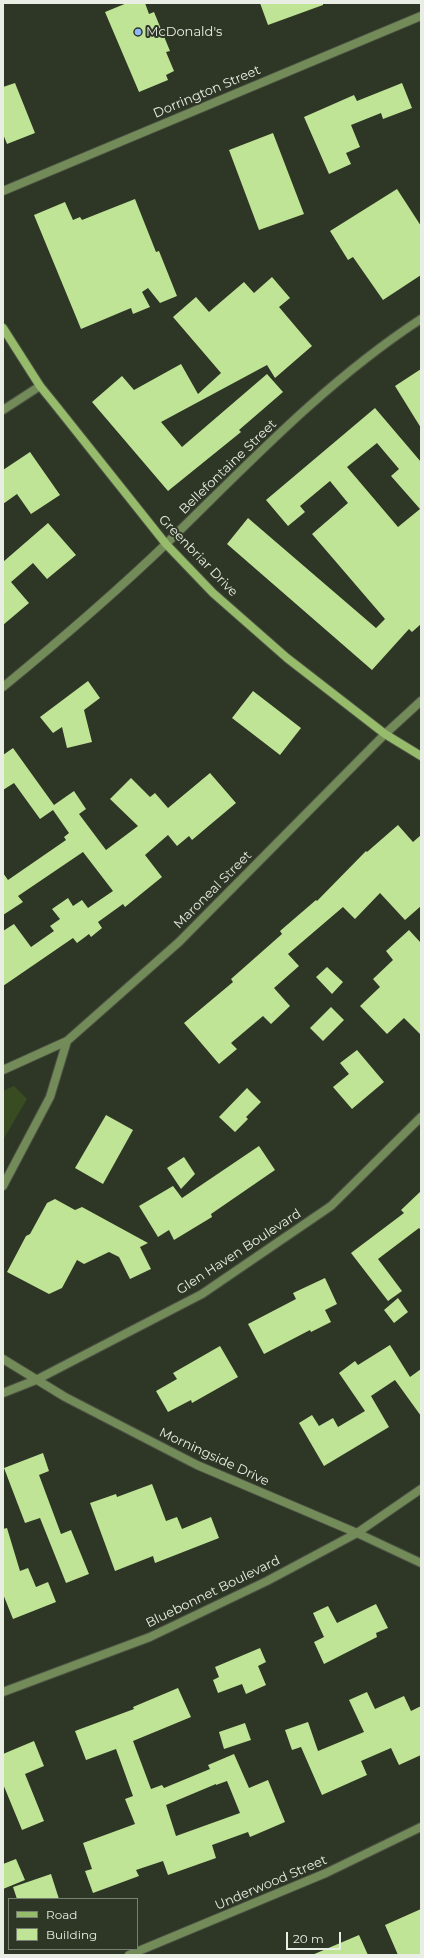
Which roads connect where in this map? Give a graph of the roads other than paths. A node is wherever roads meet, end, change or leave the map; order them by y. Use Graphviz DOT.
graph roads {
  1 [pos="421,16"];
  2 [pos="3,191"];
  3 [pos="421,319"];
  4 [pos="3,328"];
  5 [pos="40,386"];
  6 [pos="3,410"];
  7 [pos="166,544"];
  8 [pos="3,687"];
  9 [pos="421,701"];
  10 [pos="385,734"];
  11 [pos="421,756"];
  12 [pos="67,1041"];
  13 [pos="3,1070"];
  14 [pos="421,1117"];
  15 [pos="3,1186"];
  16 [pos="3,1359"];
  17 [pos="36,1380"];
  18 [pos="3,1393"];
  19 [pos="421,1489"];
  20 [pos="357,1533"];
  21 [pos="421,1563"];
  22 [pos="3,1692"];
  23 [pos="421,1827"];
  24 [pos="129,1955"];
  1 -- 2 [label="street, Dorrington Street"];
  3 -- 7 [label="street, Bellefontaine Street"];
  4 -- 5 [label="main road, Greenbriar Drive"];
  5 -- 6 [label="street"];
  5 -- 7 [label="main road, Greenbriar Drive"];
  7 -- 8 [label="street, Bellefontaine Street"];
  7 -- 10 [label="main road, Greenbriar Drive"];
  9 -- 10 [label="street, Maroneal Street"];
  10 -- 11 [label="main road, Greenbriar Drive"];
  10 -- 12 [label="street, Maroneal Street"];
  12 -- 13 [label="street, Maroneal Street"];
  12 -- 15 [label="street"];
  14 -- 17 [label="street, Glen Haven Boulevard"];
  16 -- 17 [label="street, Morningside Drive"];
  17 -- 18 [label="street, Glen Haven Boulevard"];
  17 -- 20 [label="street, Morningside Drive"];
  19 -- 20 [label="street, Bluebonnet Boulevard"];
  20 -- 21 [label="street, Morningside Drive"];
  20 -- 22 [label="street, Bluebonnet Boulevard"];
  23 -- 24 [label="street, Underwood Street"];
}
